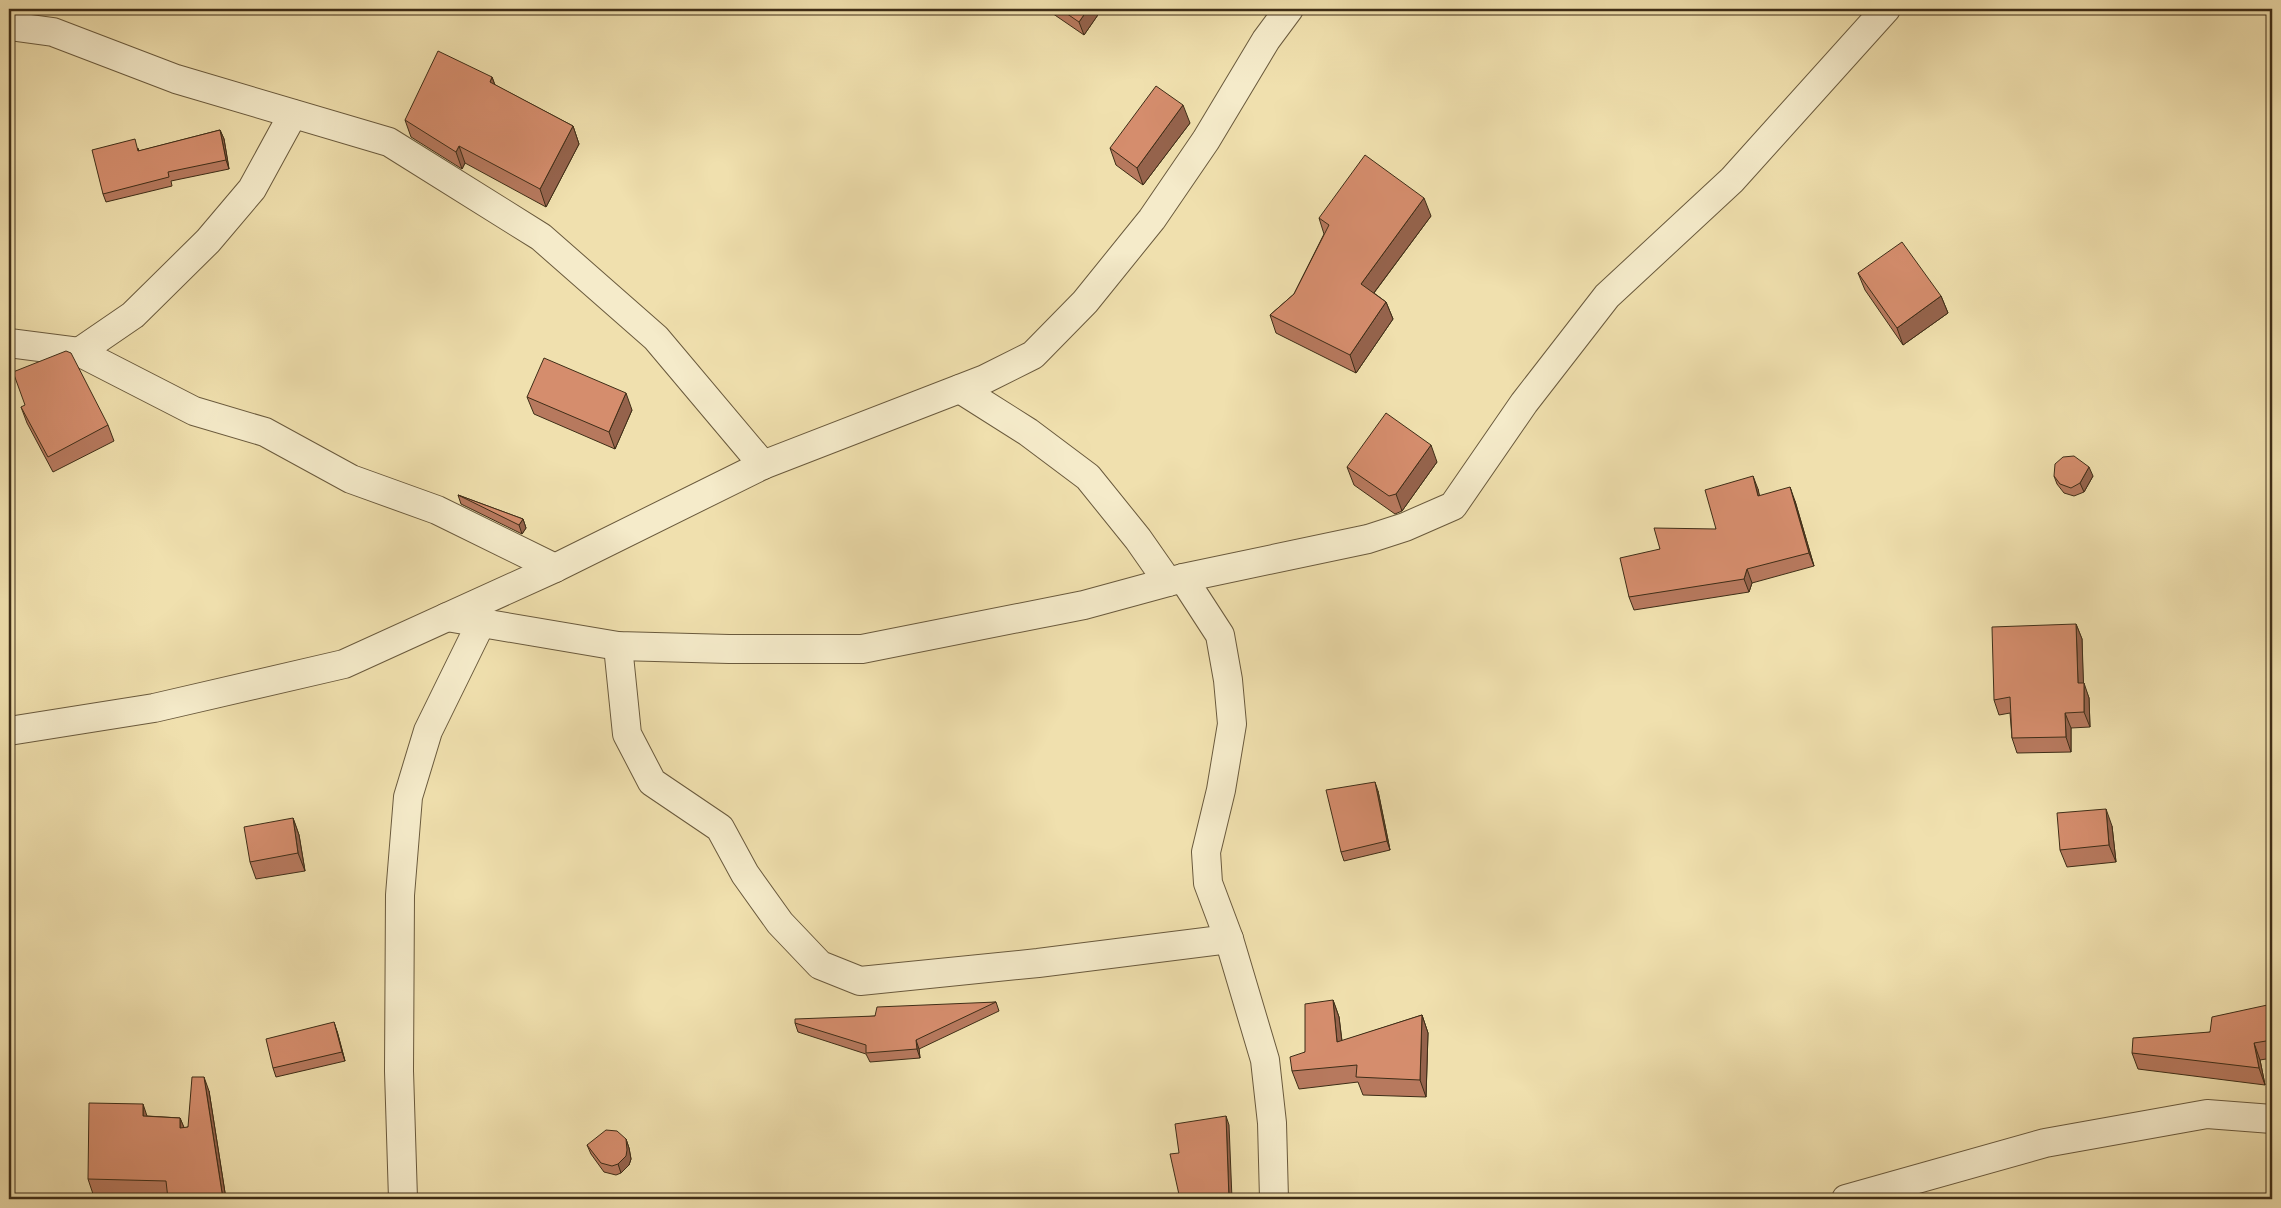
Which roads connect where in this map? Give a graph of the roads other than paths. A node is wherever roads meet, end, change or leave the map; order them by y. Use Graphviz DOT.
graph roads {
  1 [pos="1289,9"];
  2 [pos="1886,9"];
  3 [pos="9,26"];
  4 [pos="293,114"];
  5 [pos="9,343"];
  6 [pos="79,352"];
  7 [pos="960,389"];
  8 [pos="763,465"];
  9 [pos="555,568"];
  10 [pos="1175,580"];
  11 [pos="447,617"];
  12 [pos="481,623"];
  13 [pos="618,646"];
  14 [pos="9,732"];
  15 [pos="1229,939"];
  16 [pos="2272,1119"];
  17 [pos="403,1199"];
  18 [pos="1274,1199"];
  19 [pos="1846,1199"];
  1 -- 7 [label="street"];
  2 -- 10 [label="street"];
  3 -- 4 [label="street"];
  4 -- 6 [label="street"];
  4 -- 8 [label="street"];
  5 -- 6 [label="street"];
  6 -- 9 [label="street"];
  7 -- 8 [label="street"];
  7 -- 10 [label="street"];
  8 -- 9 [label="street"];
  9 -- 11 [label="street"];
  10 -- 13 [label="street"];
  10 -- 15 [label="street"];
  11 -- 12 [label="street"];
  11 -- 14 [label="street"];
  12 -- 13 [label="street"];
  12 -- 17 [label="street"];
  13 -- 15 [label="street"];
  15 -- 18 [label="street"];
  16 -- 19 [label="street"];
}
